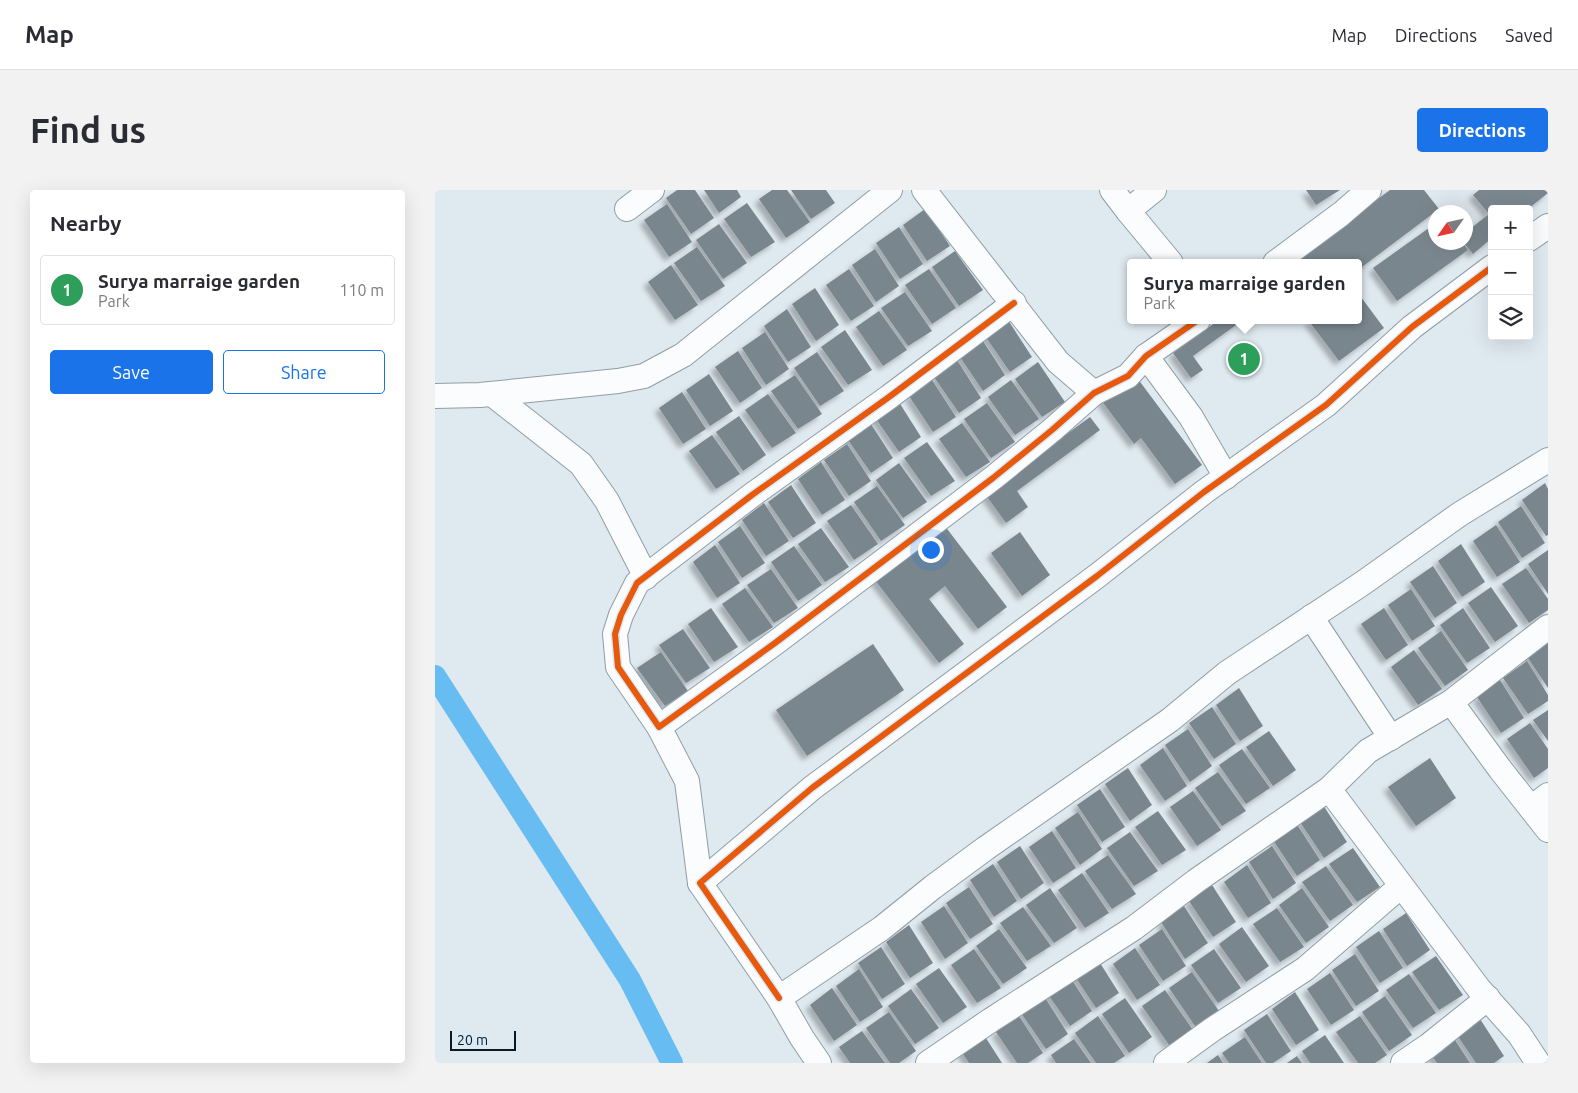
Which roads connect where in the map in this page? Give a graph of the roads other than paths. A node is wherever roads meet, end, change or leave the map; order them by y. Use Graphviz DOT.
graph roads {
  1 [pos="652,190"];
  2 [pos="890,190"];
  3 [pos="924,190"];
  4 [pos="1112,190"];
  5 [pos="1154,190"];
  6 [pos="1369,190"];
  7 [pos="627,209"];
  8 [pos="1128,211"];
  9 [pos="1548,226"];
  10 [pos="1533,236"];
  11 [pos="1168,259"];
  12 [pos="1280,259"];
  13 [pos="1488,270"];
  14 [pos="1014,303"];
  15 [pos="1192,324"];
  16 [pos="1146,356"];
  17 [pos="1094,393"];
  18 [pos="492,394"];
  19 [pos="435,396"];
  20 [pos="1548,460"];
  21 [pos="1226,477"];
  22 [pos="645,577"];
  23 [pos="1311,617"];
  24 [pos="1548,627"];
  25 [pos="1451,702"];
  26 [pos="659,727"];
  27 [pos="1391,738"];
  28 [pos="1329,789"];
  29 [pos="1539,802"];
  30 [pos="1548,830"];
  31 [pos="700,883"];
  32 [pos="1401,886"];
  33 [pos="779,998"];
  34 [pos="1488,998"];
  35 [pos="819,1063"];
  36 [pos="928,1063"];
  37 [pos="1166,1063"];
  38 [pos="1403,1063"];
  39 [pos="1538,1063"];
  1 -- 7 [label="street"];
  2 -- 18 [label="street"];
  3 -- 14 [label="street"];
  4 -- 8 [label="street"];
  5 -- 8 [label="street"];
  6 -- 12 [label="street"];
  8 -- 11 [label="street"];
  9 -- 10 [label="street"];
  13 -- 21 [label="street"];
  14 -- 17 [label="street"];
  14 -- 22 [label="street"];
  15 -- 16 [label="street"];
  16 -- 17 [label="street"];
  16 -- 21 [label="street"];
  17 -- 26 [label="street"];
  18 -- 19 [label="street"];
  18 -- 22 [label="street"];
  20 -- 23 [label="street"];
  21 -- 31 [label="street"];
  22 -- 26 [label="street"];
  23 -- 27 [label="street"];
  23 -- 33 [label="street"];
  24 -- 25 [label="street"];
  25 -- 27 [label="street"];
  25 -- 29 [label="street"];
  26 -- 31 [label="street"];
  27 -- 28 [label="street"];
  28 -- 32 [label="street"];
  28 -- 36 [label="street"];
  29 -- 30 [label="street"];
  31 -- 33 [label="street"];
  32 -- 34 [label="street"];
  32 -- 37 [label="street"];
  33 -- 35 [label="street"];
  34 -- 38 [label="street"];
  34 -- 39 [label="street"];
}
